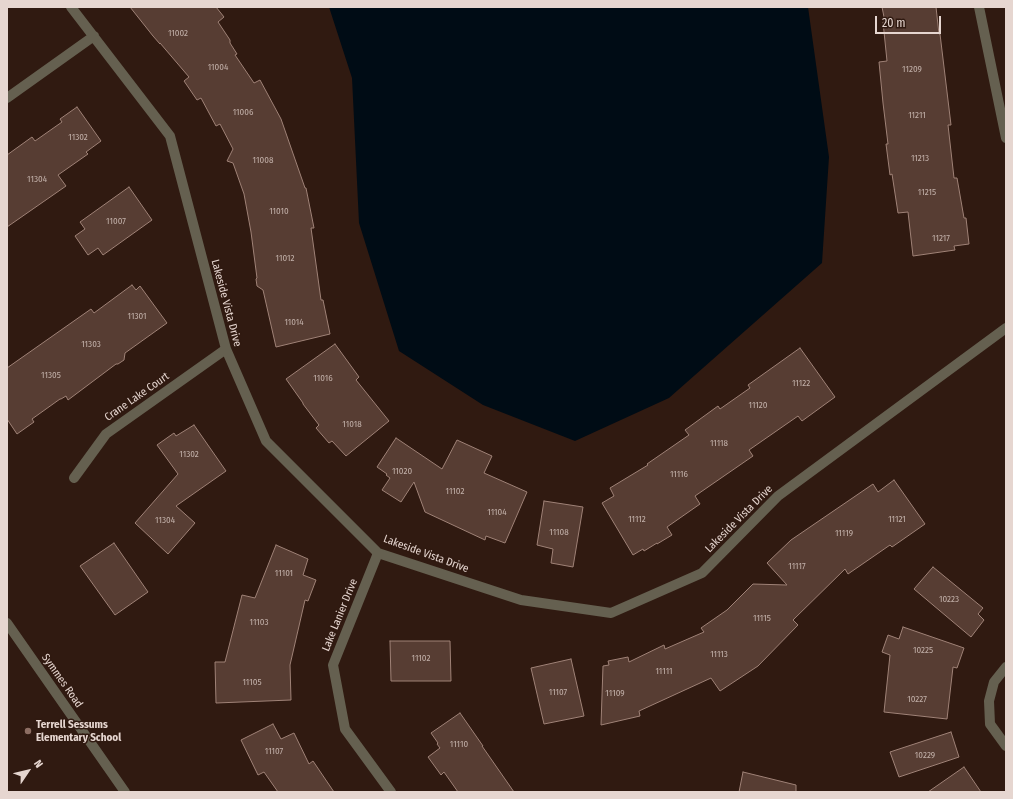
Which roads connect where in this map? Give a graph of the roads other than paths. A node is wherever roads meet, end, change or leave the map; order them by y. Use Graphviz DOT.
graph roads {
  1 [pos="71,7"];
  2 [pos="979,7"];
  3 [pos="94,36"];
  4 [pos="7,98"];
  5 [pos="1006,138"];
  6 [pos="1006,328"];
  7 [pos="226,349"];
  8 [pos="74,478"];
  9 [pos="378,553"];
  10 [pos="7,622"];
  11 [pos="1006,666"];
  12 [pos="1006,746"];
  13 [pos="125,792"];
  14 [pos="391,792"];
  1 -- 3 [label="street, Lakeside Vista Drive"];
  2 -- 5 [label="street"];
  3 -- 4 [label="street"];
  3 -- 7 [label="street, Lakeside Vista Drive"];
  6 -- 9 [label="street, Lakeside Vista Drive"];
  7 -- 8 [label="street, Crane Lake Court"];
  7 -- 9 [label="street, Lakeside Vista Drive"];
  9 -- 14 [label="street, Lake Lanier Drive"];
  10 -- 13 [label="street, Symmes Road"];
  11 -- 12 [label="street"];
}
